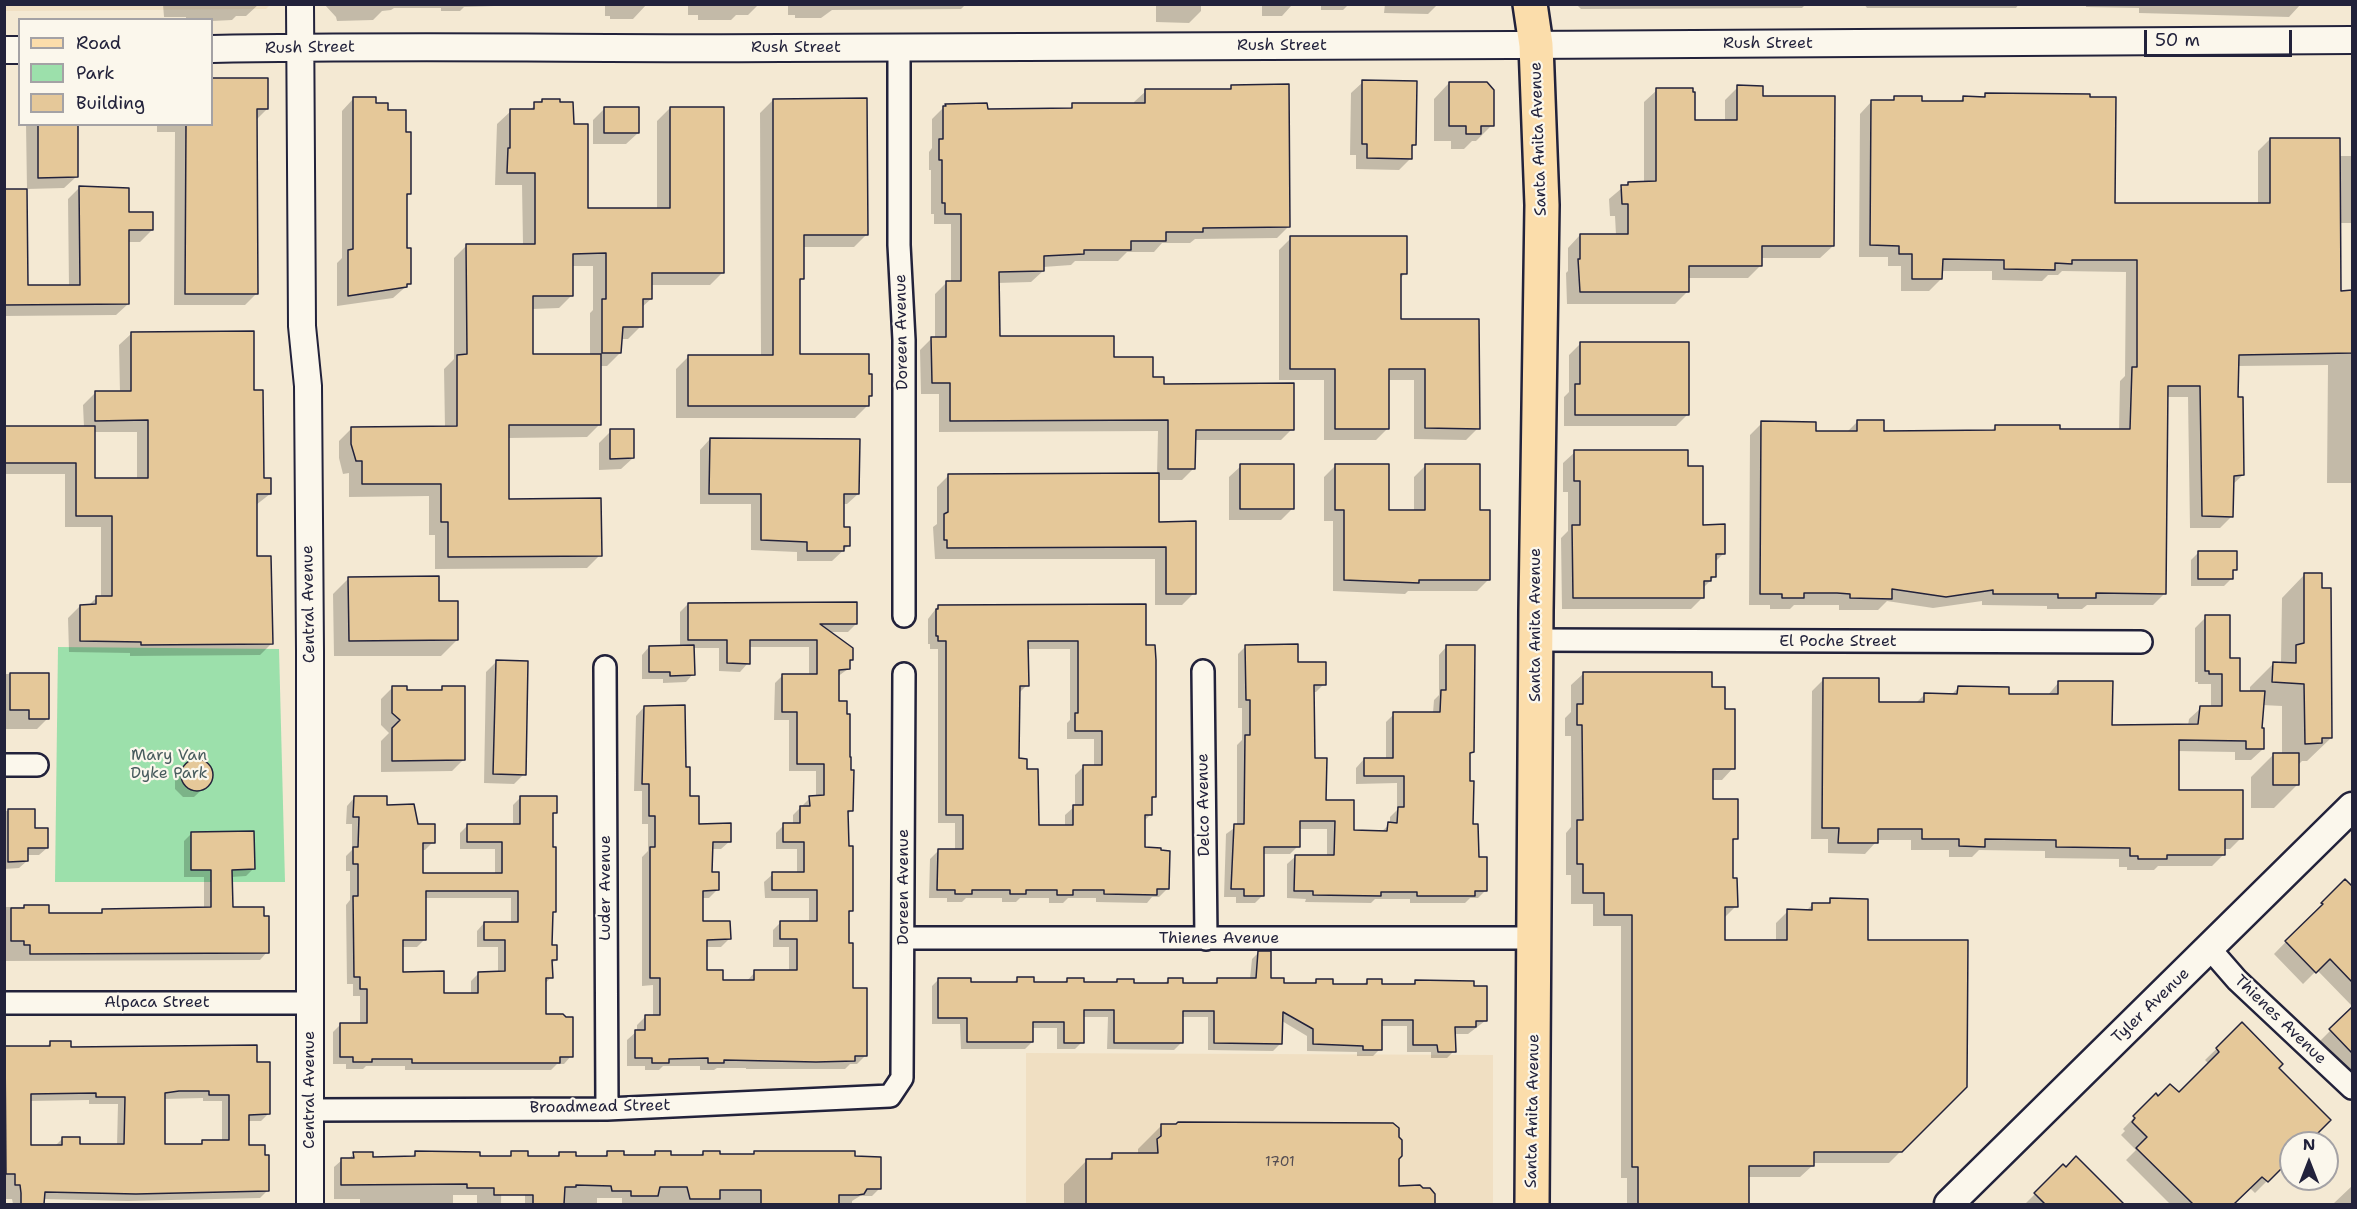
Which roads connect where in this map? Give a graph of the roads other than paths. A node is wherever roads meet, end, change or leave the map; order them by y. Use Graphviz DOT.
graph roads {
  1 [pos="300,4"];
  2 [pos="1530,4"];
  3 [pos="1549,4"];
  4 [pos="2352,40"];
  5 [pos="1536,45"];
  6 [pos="300,47"];
  7 [pos="899,48"];
  8 [pos="213,49"];
  9 [pos="904,616"];
  10 [pos="1535,640"];
  11 [pos="2141,642"];
  12 [pos="605,667"];
  13 [pos="1203,671"];
  14 [pos="904,674"];
  15 [pos="4,765"];
  16 [pos="36,765"];
  17 [pos="2352,807"];
  18 [pos="904,938"];
  19 [pos="1534,938"];
  20 [pos="1206,939"];
  21 [pos="2210,949"];
  22 [pos="4,1003"];
  23 [pos="310,1003"];
  24 [pos="2352,1088"];
  25 [pos="890,1095"];
  26 [pos="607,1109"];
  27 [pos="310,1110"];
  28 [pos="310,1204"];
  29 [pos="1532,1204"];
  30 [pos="1949,1204"];
  1 -- 6 [label="street, Central Avenue"];
  2 -- 5 [label="main road, Santa Anita Avenue"];
  3 -- 5 [label="main road, Santa Anita Avenue"];
  4 -- 5 [label="street, Rush Street"];
  5 -- 7 [label="street, Rush Street"];
  5 -- 10 [label="main road, Santa Anita Avenue"];
  6 -- 7 [label="street, Rush Street"];
  6 -- 8 [label="street, Rush Street"];
  6 -- 23 [label="street, Central Avenue"];
  7 -- 9 [label="street, Doreen Avenue"];
  10 -- 11 [label="street, El Poche Street"];
  10 -- 19 [label="main road, Santa Anita Avenue"];
  12 -- 26 [label="street, Luder Avenue"];
  13 -- 20 [label="street, Delco Avenue"];
  14 -- 18 [label="street, Doreen Avenue"];
  15 -- 16 [label="street"];
  17 -- 21 [label="main road, Tyler Avenue"];
  18 -- 20 [label="street, Thienes Avenue"];
  18 -- 25 [label="street, Doreen Avenue"];
  19 -- 20 [label="street, Thienes Avenue"];
  19 -- 29 [label="main road, Santa Anita Avenue"];
  21 -- 24 [label="street, Thienes Avenue"];
  21 -- 30 [label="main road, Tyler Avenue"];
  22 -- 23 [label="street, Alpaca Street"];
  23 -- 27 [label="street, Central Avenue"];
  25 -- 26 [label="street, Broadmead Street"];
  26 -- 27 [label="street, Broadmead Street"];
  27 -- 28 [label="street, Central Avenue"];
}
